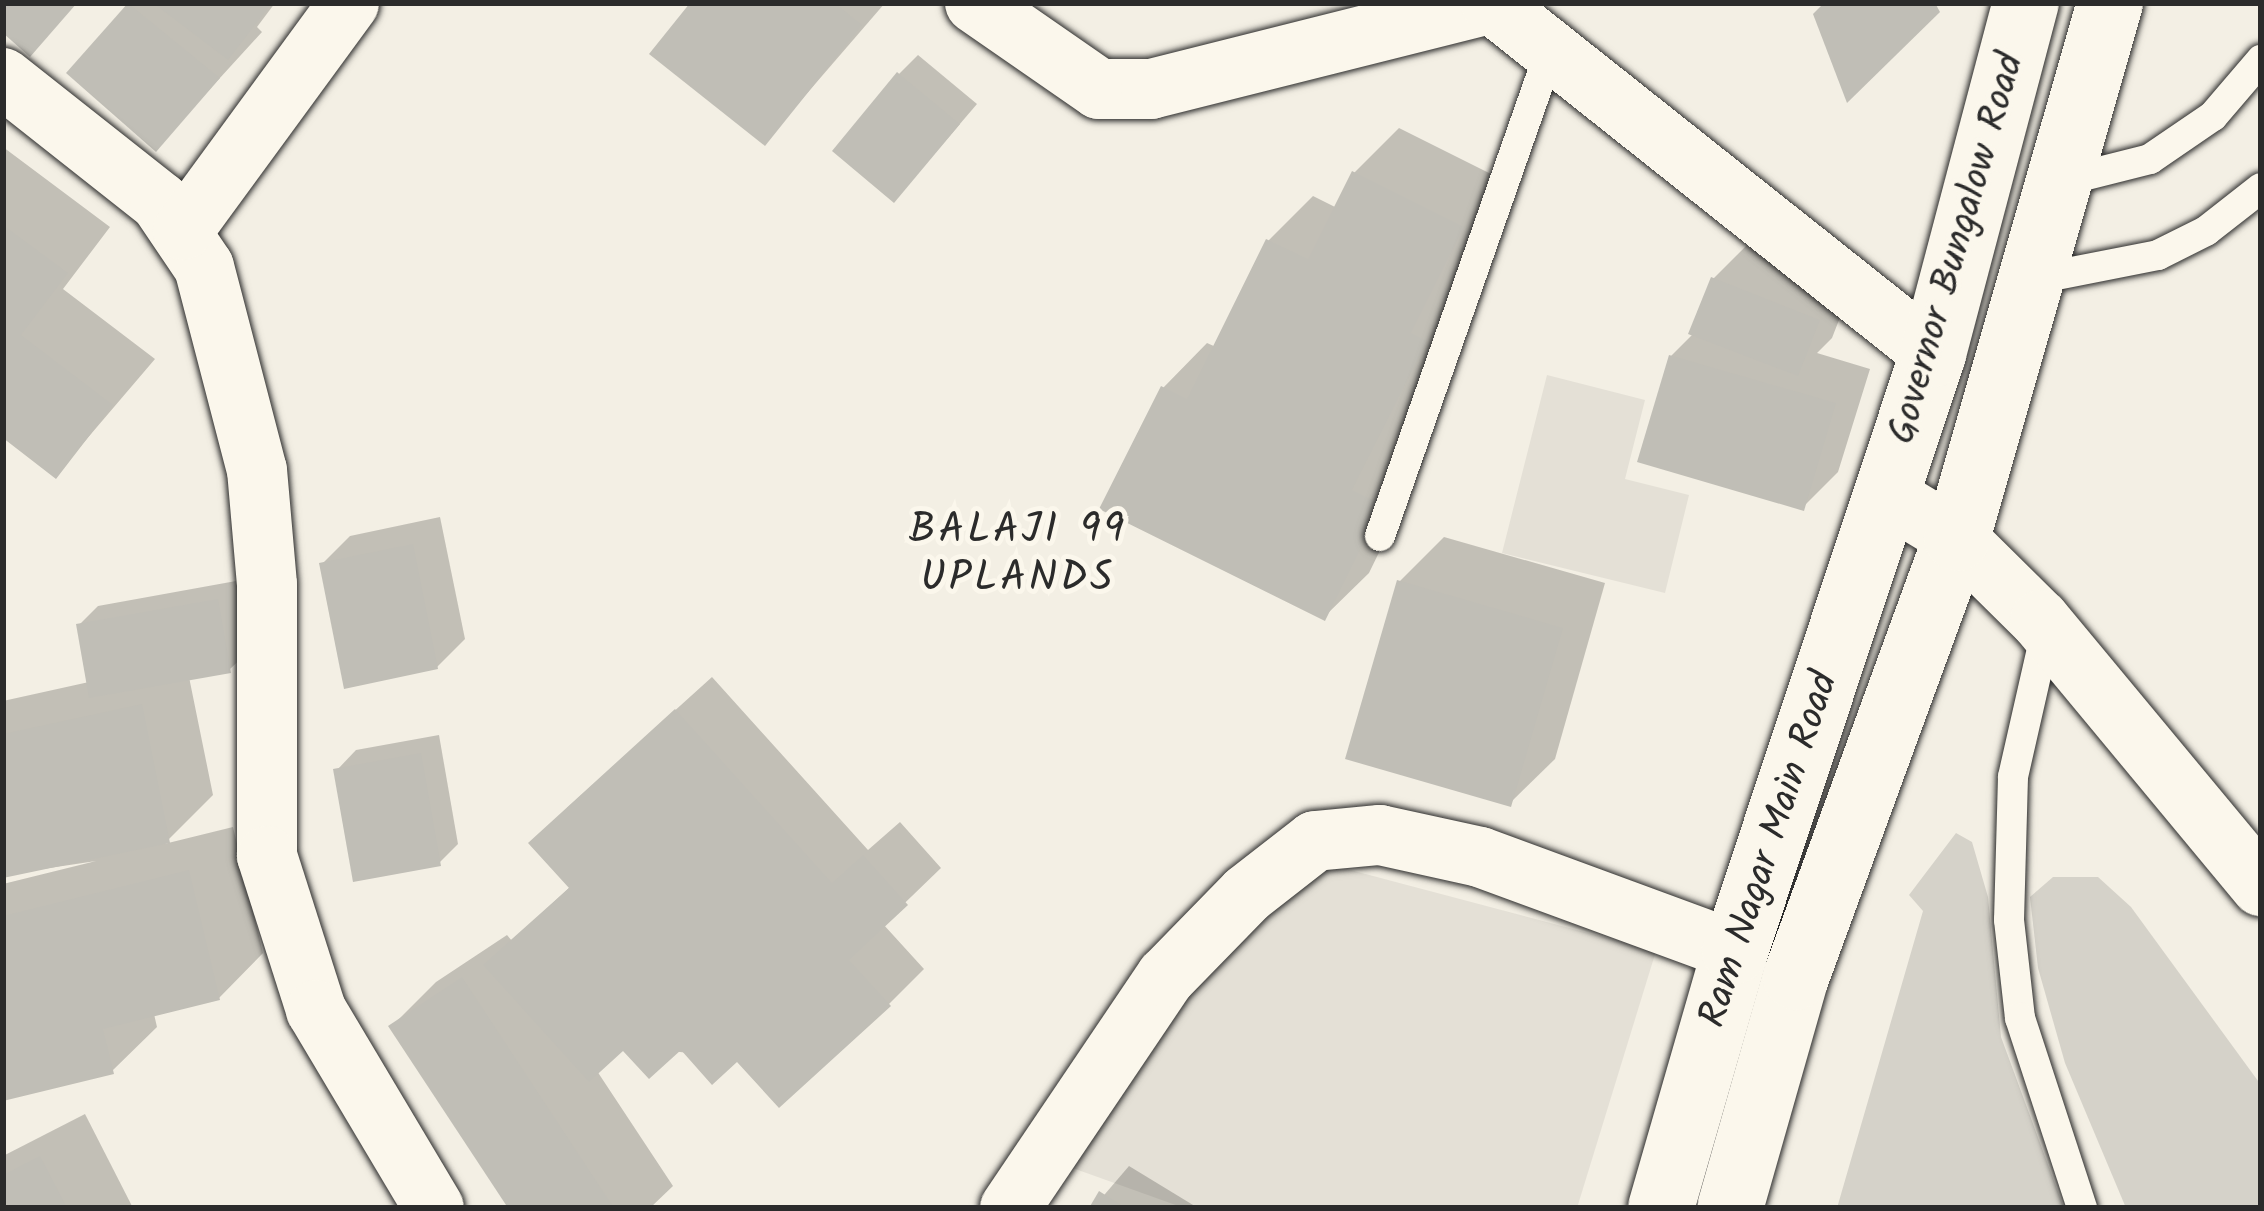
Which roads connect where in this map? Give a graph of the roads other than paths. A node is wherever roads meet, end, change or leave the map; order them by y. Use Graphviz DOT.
graph roads {
  1 [pos="349,3"];
  2 [pos="975,3"];
  3 [pos="1492,3"];
  4 [pos="2026,3"];
  5 [pos="2110,3"];
  6 [pos="1550,51"];
  7 [pos="2261,60"];
  8 [pos="3,78"];
  9 [pos="2063,182"];
  10 [pos="2261,188"];
  11 [pos="183,230"];
  12 [pos="2036,279"];
  13 [pos="1934,354"];
  14 [pos="1884,494"];
  15 [pos="1380,536"];
  16 [pos="1957,538"];
  17 [pos="2047,627"];
  18 [pos="2261,886"];
  19 [pos="1735,952"];
  20 [pos="434,1208"];
  21 [pos="1010,1208"];
  22 [pos="1661,1208"];
  23 [pos="1730,1208"];
  24 [pos="2082,1208"];
  1 -- 11 [label="street"];
  2 -- 3 [label="street"];
  3 -- 6 [label="street"];
  4 -- 13 [label="main road, Governor Bungalow Road"];
  5 -- 9 [label="main road"];
  6 -- 13 [label="street"];
  6 -- 15 [label="lane"];
  7 -- 9 [label="lane"];
  8 -- 11 [label="street"];
  9 -- 12 [label="main road"];
  10 -- 12 [label="lane"];
  11 -- 20 [label="street"];
  12 -- 16 [label="main road"];
  13 -- 14 [label="main road, Governor Bungalow Road"];
  14 -- 16 [label="street"];
  14 -- 19 [label="main road, Ram Nagar Main Road"];
  16 -- 17 [label="street"];
  16 -- 23 [label="main road"];
  17 -- 18 [label="street"];
  17 -- 24 [label="lane"];
  19 -- 21 [label="street"];
  19 -- 22 [label="main road, Ram Nagar Main Road"];
}
